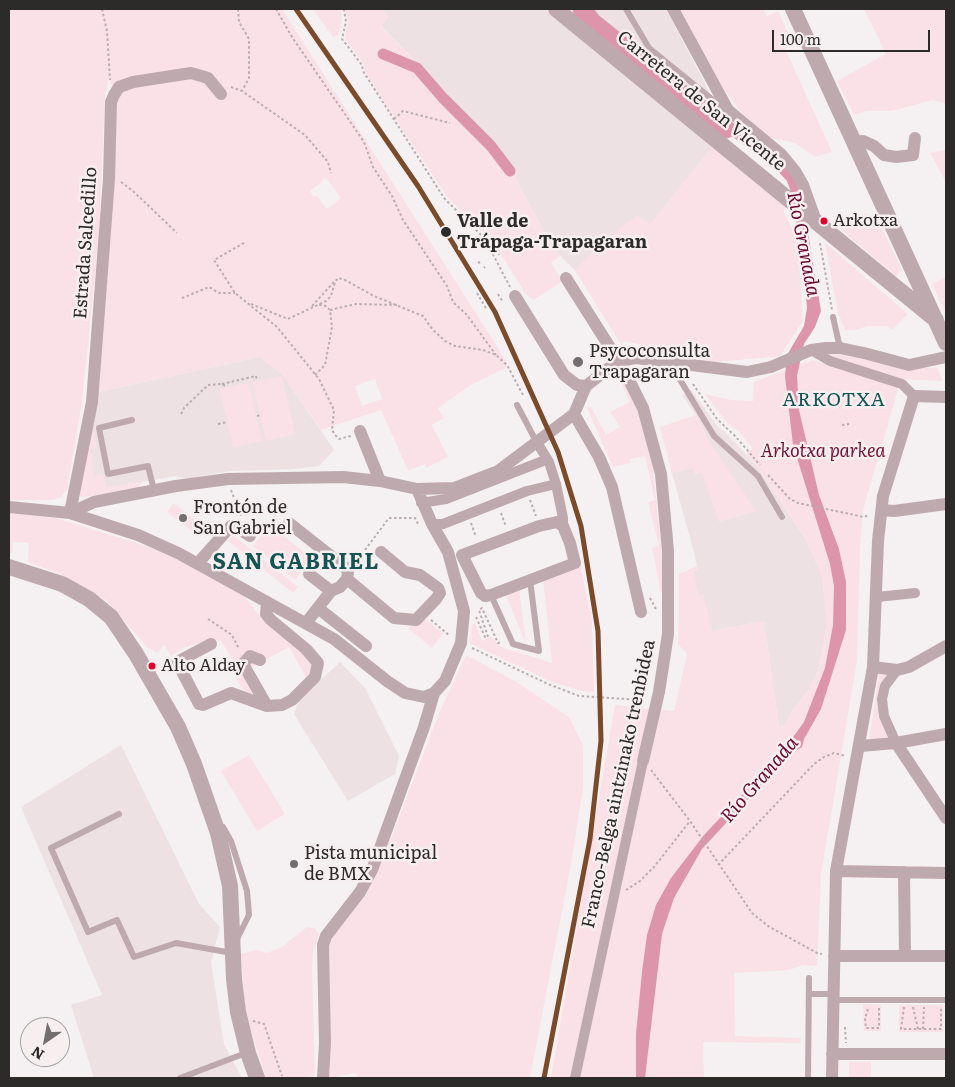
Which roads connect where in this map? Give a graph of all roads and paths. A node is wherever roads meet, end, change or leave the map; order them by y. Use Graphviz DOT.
graph roads {
  1 [pos="102,9"];
  2 [pos="238,9"];
  3 [pos="276,9"];
  4 [pos="344,9"];
  5 [pos="556,9"];
  6 [pos="626,9"];
  7 [pos="672,9"];
  8 [pos="792,9"];
  9 [pos="208,78"];
  10 [pos="242,91"];
  11 [pos="114,94"];
  12 [pos="221,94"];
  13 [pos="728,110"];
  14 [pos="394,119"];
  15 [pos="450,123"];
  16 [pos="915,138"];
  17 [pos="854,142"];
  18 [pos="331,174"];
  19 [pos="109,179"];
  20 [pos="810,216"];
  21 [pos="177,233"];
  22 [pos="244,243"];
  23 [pos="489,244"];
  24 [pos="495,254"];
  25 [pos="499,255"];
  26 [pos="491,256"];
  27 [pos="566,278"];
  28 [pos="335,282"];
  29 [pos="235,293"];
  30 [pos="477,293"];
  31 [pos="498,294"];
  32 [pos="515,296"];
  33 [pos="182,298"];
  34 [pos="503,302"];
  35 [pos="250,304"];
  36 [pos="319,305"];
  37 [pos="312,306"];
  38 [pos="400,306"];
  39 [pos="330,310"];
  40 [pos="487,310"];
  41 [pos="833,317"];
  42 [pos="936,320"];
  43 [pos="946,343"];
  44 [pos="840,348"];
  45 [pos="811,350"];
  46 [pos="496,355"];
  47 [pos="946,357"];
  48 [pos="618,361"];
  49 [pos="681,365"];
  50 [pos="315,375"];
  51 [pos="257,381"];
  52 [pos="222,384"];
  53 [pos="589,386"];
  54 [pos="227,388"];
  55 [pos="523,395"];
  56 [pos="914,396"];
  57 [pos="946,397"];
  58 [pos="517,405"];
  59 [pos="181,414"];
  60 [pos="261,414"];
  61 [pos="574,414"];
  62 [pos="257,416"];
  63 [pos="132,420"];
  64 [pos="227,422"];
  65 [pos="218,424"];
  66 [pos="849,424"];
  67 [pos="842,425"];
  68 [pos="361,435"];
  69 [pos="536,441"];
  70 [pos="543,461"];
  71 [pos="380,481"];
  72 [pos="556,484"];
  73 [pos="417,489"];
  74 [pos="154,490"];
  75 [pos="222,490"];
  76 [pos="527,491"];
  77 [pos="498,502"];
  78 [pos="422,503"];
  79 [pos="946,504"];
  80 [pos="9,507"];
  81 [pos="882,510"];
  82 [pos="70,513"];
  83 [pos="468,514"];
  84 [pos="241,517"];
  85 [pos="782,517"];
  86 [pos="414,518"];
  87 [pos="289,523"];
  88 [pos="432,524"];
  89 [pos="539,526"];
  90 [pos="563,526"];
  91 [pos="250,536"];
  92 [pos="510,536"];
  93 [pos="480,548"];
  94 [pos="381,552"];
  95 [pos="448,552"];
  96 [pos="462,556"];
  97 [pos="198,564"];
  98 [pos="9,567"];
  99 [pos="309,574"];
  100 [pos="347,576"];
  101 [pos="530,580"];
  102 [pos="331,591"];
  103 [pos="915,593"];
  104 [pos="491,595"];
  105 [pos="877,597"];
  106 [pos="267,603"];
  107 [pos="657,603"];
  108 [pos="639,606"];
  109 [pos="318,608"];
  110 [pos="464,611"];
  111 [pos="424,614"];
  112 [pos="208,619"];
  113 [pos="306,623"];
  114 [pos="445,633"];
  115 [pos="510,638"];
  116 [pos="461,643"];
  117 [pos="211,644"];
  118 [pos="366,646"];
  119 [pos="946,646"];
  120 [pos="260,660"];
  121 [pos="245,661"];
  122 [pos="873,667"];
  123 [pos="897,670"];
  124 [pos="434,693"];
  125 [pos="642,700"];
  126 [pos="267,706"];
  127 [pos="946,734"];
  128 [pos="896,743"];
  129 [pos="858,752"];
  130 [pos="644,761"];
  131 [pos="119,814"];
  132 [pos="946,818"];
  133 [pos="690,821"];
  134 [pos="718,865"];
  135 [pos="904,869"];
  136 [pos="836,871"];
  137 [pos="946,873"];
  138 [pos="615,893"];
  139 [pos="233,950"];
  140 [pos="834,956"];
  141 [pos="905,956"];
  142 [pos="946,956"];
  143 [pos="809,978"];
  144 [pos="809,994"];
  145 [pos="833,997"];
  146 [pos="879,1000"];
  147 [pos="911,1000"];
  148 [pos="924,1000"];
  149 [pos="944,1000"];
  150 [pos="864,1018"];
  151 [pos="899,1019"];
  152 [pos="240,1022"];
  153 [pos="918,1029"];
  154 [pos="923,1029"];
  155 [pos="248,1052"];
  156 [pos="832,1054"];
  157 [pos="946,1054"];
  158 [pos="282,1076"];
  159 [pos="180,1078"];
  160 [pos="257,1078"];
  161 [pos="323,1078"];
  162 [pos="575,1078"];
  163 [pos="808,1078"];
  164 [pos="832,1078"];
  1 -- 11 [label="path"];
  2 -- 10 [label="path"];
  3 -- 46 [label="path"];
  4 -- 14 [label="path"];
  5 -- 20 [label="street, Carretera de San Vicente"];
  6 -- 13 [label="lane"];
  7 -- 13 [label="street"];
  8 -- 17 [label="street"];
  9 -- 10 [label="path"];
  9 -- 11 [label="street"];
  9 -- 12 [label="street"];
  10 -- 18 [label="path"];
  11 -- 19 [label="street, Estrada Salcedillo"];
  13 -- 20 [label="street"];
  14 -- 15 [label="path"];
  14 -- 23 [label="path"];
  16 -- 17 [label="street"];
  17 -- 42 [label="street"];
  19 -- 21 [label="path"];
  19 -- 82 [label="street, Estrada Salcedillo"];
  20 -- 41 [label="path"];
  20 -- 42 [label="street, Carretera de San Vicente"];
  22 -- 29 [label="path"];
  23 -- 24 [label="path"];
  23 -- 25 [label="path"];
  24 -- 26 [label="path"];
  24 -- 32 [label="path"];
  27 -- 48 [label="street, Franco-Belga aintzinako trenbidea"];
  28 -- 36 [label="path"];
  28 -- 37 [label="path"];
  28 -- 38 [label="path"];
  29 -- 33 [label="path"];
  29 -- 35 [label="path"];
  30 -- 40 [label="path"];
  31 -- 34 [label="path"];
  32 -- 53 [label="street"];
  35 -- 37 [label="path"];
  35 -- 50 [label="path"];
  36 -- 37 [label="path"];
  36 -- 39 [label="path"];
  38 -- 39 [label="path"];
  38 -- 46 [label="path"];
  39 -- 50 [label="path"];
  41 -- 44 [label="lane"];
  42 -- 43 [label="street"];
  44 -- 45 [label="street"];
  44 -- 47 [label="street"];
  45 -- 49 [label="street"];
  45 -- 56 [label="street"];
  46 -- 55 [label="path"];
  48 -- 49 [label="street"];
  48 -- 53 [label="street"];
  48 -- 130 [label="street, Franco-Belga aintzinako trenbidea"];
  49 -- 81 [label="path"];
  49 -- 85 [label="lane"];
  50 -- 68 [label="path"];
  51 -- 52 [label="path"];
  52 -- 54 [label="path"];
  52 -- 59 [label="path"];
  53 -- 61 [label="street"];
  56 -- 57 [label="street"];
  56 -- 81 [label="street"];
  58 -- 69 [label="lane"];
  60 -- 62 [label="path"];
  61 -- 69 [label="street"];
  61 -- 108 [label="street"];
  63 -- 74 [label="lane"];
  64 -- 65 [label="path"];
  66 -- 67 [label="path"];
  68 -- 71 [label="street"];
  69 -- 72 [label="street"];
  69 -- 73 [label="street"];
  70 -- 78 [label="street"];
  71 -- 73 [label="street"];
  71 -- 74 [label="street"];
  72 -- 76 [label="street"];
  72 -- 90 [label="street"];
  73 -- 78 [label="street"];
  74 -- 82 [label="street"];
  75 -- 84 [label="path"];
  76 -- 77 [label="street"];
  76 -- 89 [label="path"];
  77 -- 83 [label="street"];
  77 -- 92 [label="path"];
  78 -- 88 [label="street"];
  79 -- 81 [label="street"];
  80 -- 82 [label="street"];
  81 -- 105 [label="street"];
  82 -- 97 [label="street"];
  83 -- 88 [label="street"];
  83 -- 93 [label="path"];
  86 -- 100 [label="path"];
  87 -- 100 [label="street"];
  88 -- 95 [label="street"];
  89 -- 90 [label="street"];
  89 -- 92 [label="street"];
  90 -- 101 [label="street"];
  91 -- 97 [label="street"];
  92 -- 93 [label="street"];
  93 -- 96 [label="street"];
  94 -- 111 [label="street"];
  95 -- 96 [label="street"];
  95 -- 110 [label="street"];
  96 -- 104 [label="street"];
  97 -- 106 [label="street"];
  98 -- 139 [label="street"];
  99 -- 102 [label="street"];
  100 -- 102 [label="street"];
  100 -- 111 [label="street"];
  101 -- 104 [label="street"];
  101 -- 115 [label="lane"];
  102 -- 109 [label="street"];
  103 -- 105 [label="street"];
  104 -- 115 [label="lane"];
  105 -- 122 [label="street"];
  106 -- 113 [label="street"];
  106 -- 126 [label="street"];
  107 -- 108 [label="path"];
  109 -- 113 [label="street"];
  109 -- 118 [label="street"];
  110 -- 115 [label="path"];
  110 -- 116 [label="street"];
  111 -- 114 [label="path"];
  112 -- 121 [label="path"];
  113 -- 124 [label="street"];
  116 -- 124 [label="street"];
  116 -- 125 [label="path"];
  117 -- 126 [label="street"];
  119 -- 123 [label="street"];
  120 -- 121 [label="street"];
  121 -- 126 [label="street"];
  122 -- 123 [label="street"];
  122 -- 129 [label="street"];
  123 -- 128 [label="street"];
  124 -- 161 [label="street"];
  127 -- 128 [label="street"];
  128 -- 129 [label="street"];
  128 -- 132 [label="street"];
  129 -- 134 [label="path"];
  129 -- 136 [label="street"];
  130 -- 133 [label="path"];
  130 -- 138 [label="street, Franco-Belga aintzinako trenbidea"];
  131 -- 139 [label="lane"];
  133 -- 134 [label="path"];
  133 -- 138 [label="path"];
  134 -- 140 [label="path"];
  135 -- 136 [label="street"];
  135 -- 137 [label="street"];
  135 -- 141 [label="street"];
  136 -- 140 [label="street"];
  138 -- 162 [label="street, Franco-Belga aintzinako trenbidea"];
  139 -- 152 [label="street"];
  140 -- 141 [label="street"];
  140 -- 145 [label="street"];
  141 -- 142 [label="street"];
  143 -- 144 [label="lane"];
  144 -- 145 [label="lane"];
  144 -- 163 [label="lane"];
  145 -- 146 [label="lane"];
  145 -- 156 [label="street"];
  146 -- 147 [label="lane"];
  146 -- 150 [label="path"];
  147 -- 148 [label="lane"];
  147 -- 153 [label="path"];
  148 -- 149 [label="lane"];
  148 -- 154 [label="path"];
  149 -- 154 [label="path"];
  151 -- 153 [label="path"];
  152 -- 155 [label="street"];
  152 -- 158 [label="path"];
  153 -- 154 [label="path"];
  155 -- 159 [label="lane"];
  155 -- 160 [label="street"];
  156 -- 157 [label="street"];
  156 -- 164 [label="street"];
}
